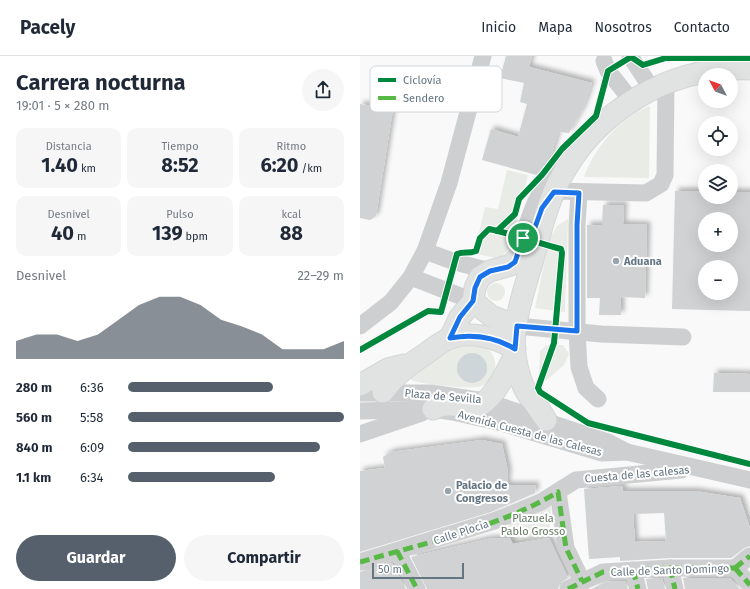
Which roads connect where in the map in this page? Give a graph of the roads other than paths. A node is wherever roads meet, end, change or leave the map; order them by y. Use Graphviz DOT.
graph roads {
  1 [pos="483,56"];
  2 [pos="630,56"];
  3 [pos="604,61"];
  4 [pos="480,66"];
  5 [pos="750,69"];
  6 [pos="659,86"];
  7 [pos="631,100"];
  8 [pos="468,112"];
  9 [pos="576,153"];
  10 [pos="579,193"];
  11 [pos="553,194"];
  12 [pos="425,251"];
  13 [pos="502,267"];
  14 [pos="411,277"];
  15 [pos="523,296"];
  16 [pos="473,301"];
  17 [pos="360,326"];
  18 [pos="517,326"];
  19 [pos="577,331"];
  20 [pos="683,337"];
  21 [pos="450,338"];
  22 [pos="515,352"];
  23 [pos="408,365"];
  24 [pos="360,385"];
  25 [pos="360,393"];
  26 [pos="598,400"];
  27 [pos="485,401"];
  28 [pos="371,407"];
  29 [pos="433,409"];
  30 [pos="546,420"];
  31 [pos="360,433"];
  32 [pos="627,452"];
  33 [pos="696,469"];
  34 [pos="750,480"];
  35 [pos="558,492"];
  36 [pos="397,551"];
  37 [pos="750,556"];
  38 [pos="360,562"];
  39 [pos="670,568"];
  40 [pos="735,568"];
  41 [pos="633,570"];
  42 [pos="575,585"];
  43 [pos="750,585"];
  44 [pos="417,589"];
  45 [pos="638,589"];
  46 [pos="675,589"];
  1 -- 4 [label="street"];
  2 -- 6 [label="street"];
  3 -- 7 [label="street"];
  5 -- 6 [label="main road"];
  6 -- 7 [label="main road"];
  6 -- 10 [label="street"];
  7 -- 9 [label="main road"];
  8 -- 12 [label="street"];
  9 -- 11 [label="main road"];
  9 -- 13 [label="street"];
  10 -- 11 [label="street"];
  10 -- 19 [label="street"];
  11 -- 13 [label="main road"];
  11 -- 15 [label="main road, Plaza de Sevilla"];
  12 -- 13 [label="street"];
  12 -- 14 [label="street"];
  13 -- 15 [label="main road"];
  13 -- 16 [label="main road"];
  14 -- 16 [label="street"];
  14 -- 17 [label="street"];
  15 -- 18 [label="main road, Plaza de Sevilla"];
  16 -- 18 [label="main road"];
  16 -- 21 [label="main road"];
  18 -- 19 [label="street"];
  18 -- 22 [label="main road, Plaza de Sevilla"];
  19 -- 20 [label="street"];
  19 -- 26 [label="street"];
  21 -- 22 [label="main road, Plaza de Sevilla"];
  21 -- 23 [label="main road, Plaza de Sevilla"];
  22 -- 27 [label="main road, Plaza de Sevilla"];
  22 -- 30 [label="main road, Plaza de Sevilla"];
  23 -- 24 [label="main road, Plaza de Sevilla"];
  23 -- 28 [label="main road, Plaza de Sevilla"];
  25 -- 28 [label="street"];
  27 -- 28 [label="street, Plaza de Sevilla"];
  27 -- 29 [label="main road, Avenida Cuesta de las Calesas"];
  27 -- 30 [label="street, Avenida Cuesta de las Calesas"];
  28 -- 29 [label="street, Avenida Cuesta de las Calesas"];
  28 -- 31 [label="street"];
  29 -- 31 [label="street"];
  29 -- 32 [label="street, Avenida Cuesta de las Calesas"];
  30 -- 32 [label="street, Avenida Cuesta de las Calesas"];
  32 -- 33 [label="street, Avenida Cuesta de las Calesas"];
  33 -- 34 [label="street, Avenida Cuesta de las Calesas"];
  33 -- 35 [label="street, Cuesta de las calesas"];
  35 -- 36 [label="street, Calle Plocia"];
  35 -- 42 [label="street"];
  36 -- 38 [label="street, Calle Plocia"];
  36 -- 44 [label="street"];
  37 -- 40 [label="street"];
  39 -- 40 [label="street, Calle de Santo Domingo"];
  39 -- 41 [label="street, Calle de Santo Domingo"];
  39 -- 46 [label="street"];
  40 -- 43 [label="street"];
  41 -- 42 [label="street, Calle de Santo Domingo"];
  41 -- 45 [label="street"];
}
